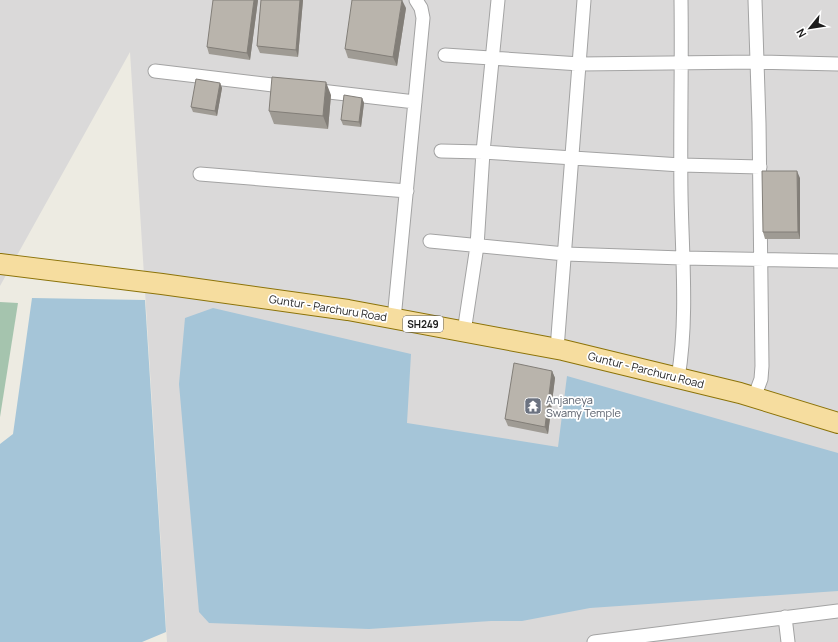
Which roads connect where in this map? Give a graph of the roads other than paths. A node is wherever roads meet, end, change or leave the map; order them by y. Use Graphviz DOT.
graph roads {
  1 [pos="416,0"];
  2 [pos="498,0"];
  3 [pos="584,0"];
  4 [pos="681,0"];
  5 [pos="755,0"];
  6 [pos="445,55"];
  7 [pos="493,58"];
  8 [pos="757,62"];
  9 [pos="682,63"];
  10 [pos="580,64"];
  11 [pos="838,64"];
  12 [pos="155,71"];
  13 [pos="415,102"];
  14 [pos="441,151"];
  15 [pos="484,152"];
  16 [pos="572,158"];
  17 [pos="681,165"];
  18 [pos="760,167"];
  19 [pos="200,174"];
  20 [pos="406,191"];
  21 [pos="430,241"];
  22 [pos="477,246"];
  23 [pos="565,254"];
  24 [pos="682,258"];
  25 [pos="761,260"];
  26 [pos="838,261"];
  27 [pos="0,264"];
  28 [pos="394,319"];
  29 [pos="464,332"];
  30 [pos="557,349"];
  31 [pos="678,378"];
  32 [pos="754,398"];
  33 [pos="838,423"];
  34 [pos="838,611"];
  35 [pos="786,617"];
  36 [pos="594,642"];
  37 [pos="788,642"];
  1 -- 13 [label="street"];
  2 -- 7 [label="street"];
  3 -- 10 [label="street"];
  4 -- 9 [label="street"];
  5 -- 8 [label="street"];
  6 -- 7 [label="street"];
  7 -- 10 [label="street"];
  7 -- 15 [label="street"];
  8 -- 9 [label="street"];
  8 -- 11 [label="street"];
  8 -- 18 [label="street"];
  9 -- 10 [label="street"];
  9 -- 17 [label="street"];
  10 -- 16 [label="street"];
  12 -- 13 [label="street"];
  13 -- 20 [label="street"];
  14 -- 15 [label="street"];
  15 -- 16 [label="street"];
  15 -- 22 [label="street"];
  16 -- 17 [label="street"];
  16 -- 23 [label="street"];
  17 -- 18 [label="street"];
  17 -- 24 [label="street"];
  18 -- 25 [label="street"];
  19 -- 20 [label="street"];
  20 -- 28 [label="street"];
  21 -- 22 [label="street"];
  22 -- 23 [label="street"];
  22 -- 29 [label="street"];
  23 -- 24 [label="street"];
  23 -- 30 [label="street"];
  24 -- 25 [label="street"];
  24 -- 31 [label="street"];
  25 -- 26 [label="street"];
  25 -- 32 [label="street"];
  27 -- 28 [label="main road, Guntur - Parchuru Road / SH249"];
  28 -- 29 [label="main road, Guntur - Parchuru Road / SH249"];
  29 -- 30 [label="main road, Guntur - Parchuru Road / SH249"];
  30 -- 31 [label="main road, Guntur - Parchuru Road / SH249"];
  31 -- 32 [label="main road, Guntur - Parchuru Road / SH249"];
  32 -- 33 [label="main road, Guntur - Parchuru Road / SH249"];
  34 -- 35 [label="street"];
  35 -- 36 [label="street"];
  35 -- 37 [label="street"];
}
